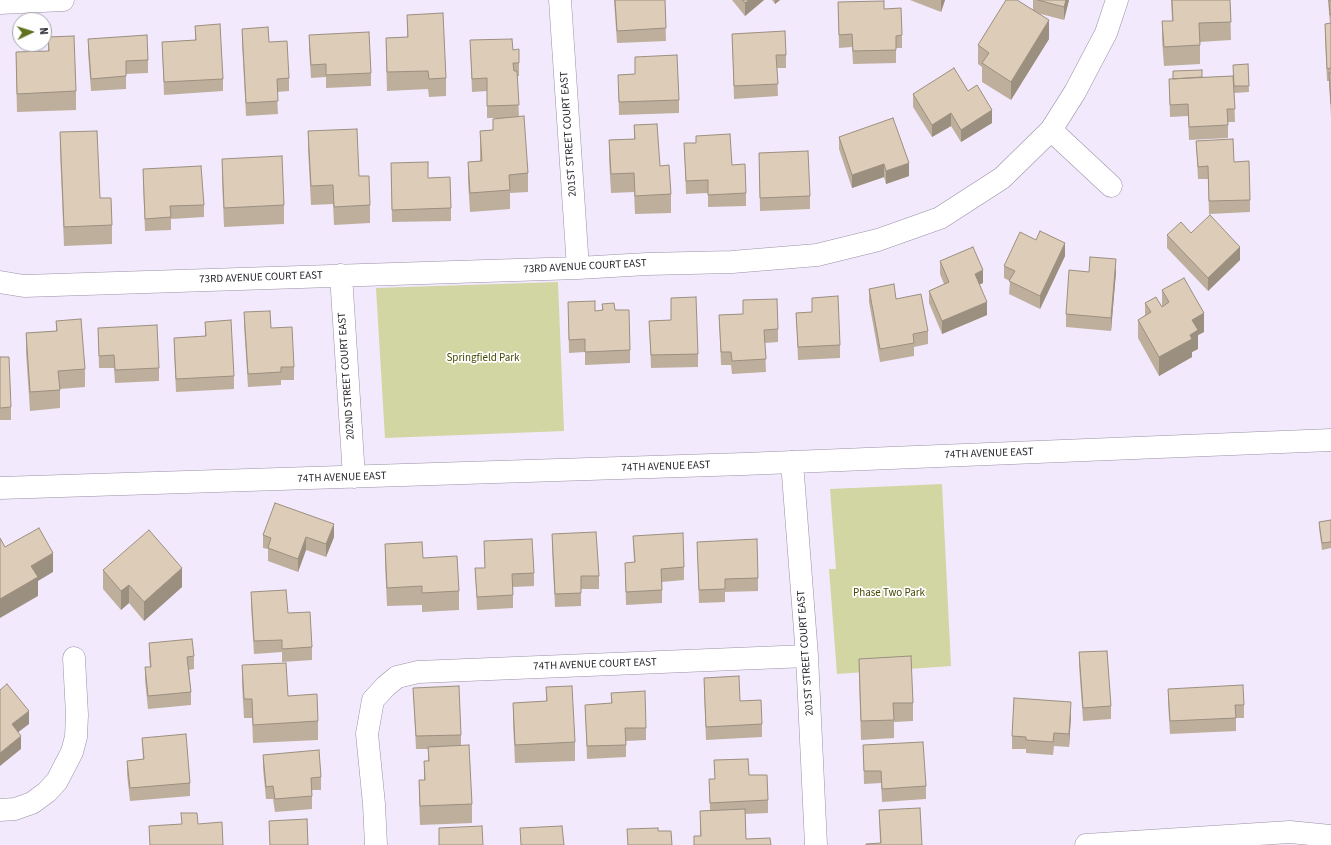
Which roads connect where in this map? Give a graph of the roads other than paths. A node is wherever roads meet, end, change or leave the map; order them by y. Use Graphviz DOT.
graph roads {
  1 [pos="63,0"];
  2 [pos="560,0"];
  3 [pos="1117,0"];
  4 [pos="0,3"];
  5 [pos="1051,130"];
  6 [pos="1111,186"];
  7 [pos="578,268"];
  8 [pos="341,275"];
  9 [pos="0,282"];
  10 [pos="1331,440"];
  11 [pos="792,462"];
  12 [pos="354,477"];
  13 [pos="0,488"];
  14 [pos="807,656"];
  15 [pos="74,658"];
  16 [pos="0,810"];
  17 [pos="1331,836"];
  18 [pos="376,845"];
  19 [pos="816,845"];
  20 [pos="1086,845"];
  1 -- 4 [label="street"];
  2 -- 7 [label="street, 201ST STREET COURT EAST"];
  3 -- 5 [label="street, 73RD AVENUE COURT EAST"];
  5 -- 6 [label="street"];
  5 -- 7 [label="street, 73RD AVENUE COURT EAST"];
  7 -- 8 [label="street, 73RD AVENUE COURT EAST"];
  8 -- 9 [label="street, 73RD AVENUE COURT EAST"];
  8 -- 12 [label="street, 202ND STREET COURT EAST"];
  10 -- 11 [label="street, 74TH AVENUE EAST"];
  11 -- 12 [label="street, 74TH AVENUE EAST"];
  11 -- 14 [label="street, 201ST STREET COURT EAST"];
  12 -- 13 [label="street, 74TH AVENUE EAST"];
  14 -- 18 [label="street, 74TH AVENUE COURT EAST"];
  14 -- 19 [label="street, 201ST STREET COURT EAST"];
  15 -- 16 [label="street"];
  17 -- 20 [label="street"];
}
